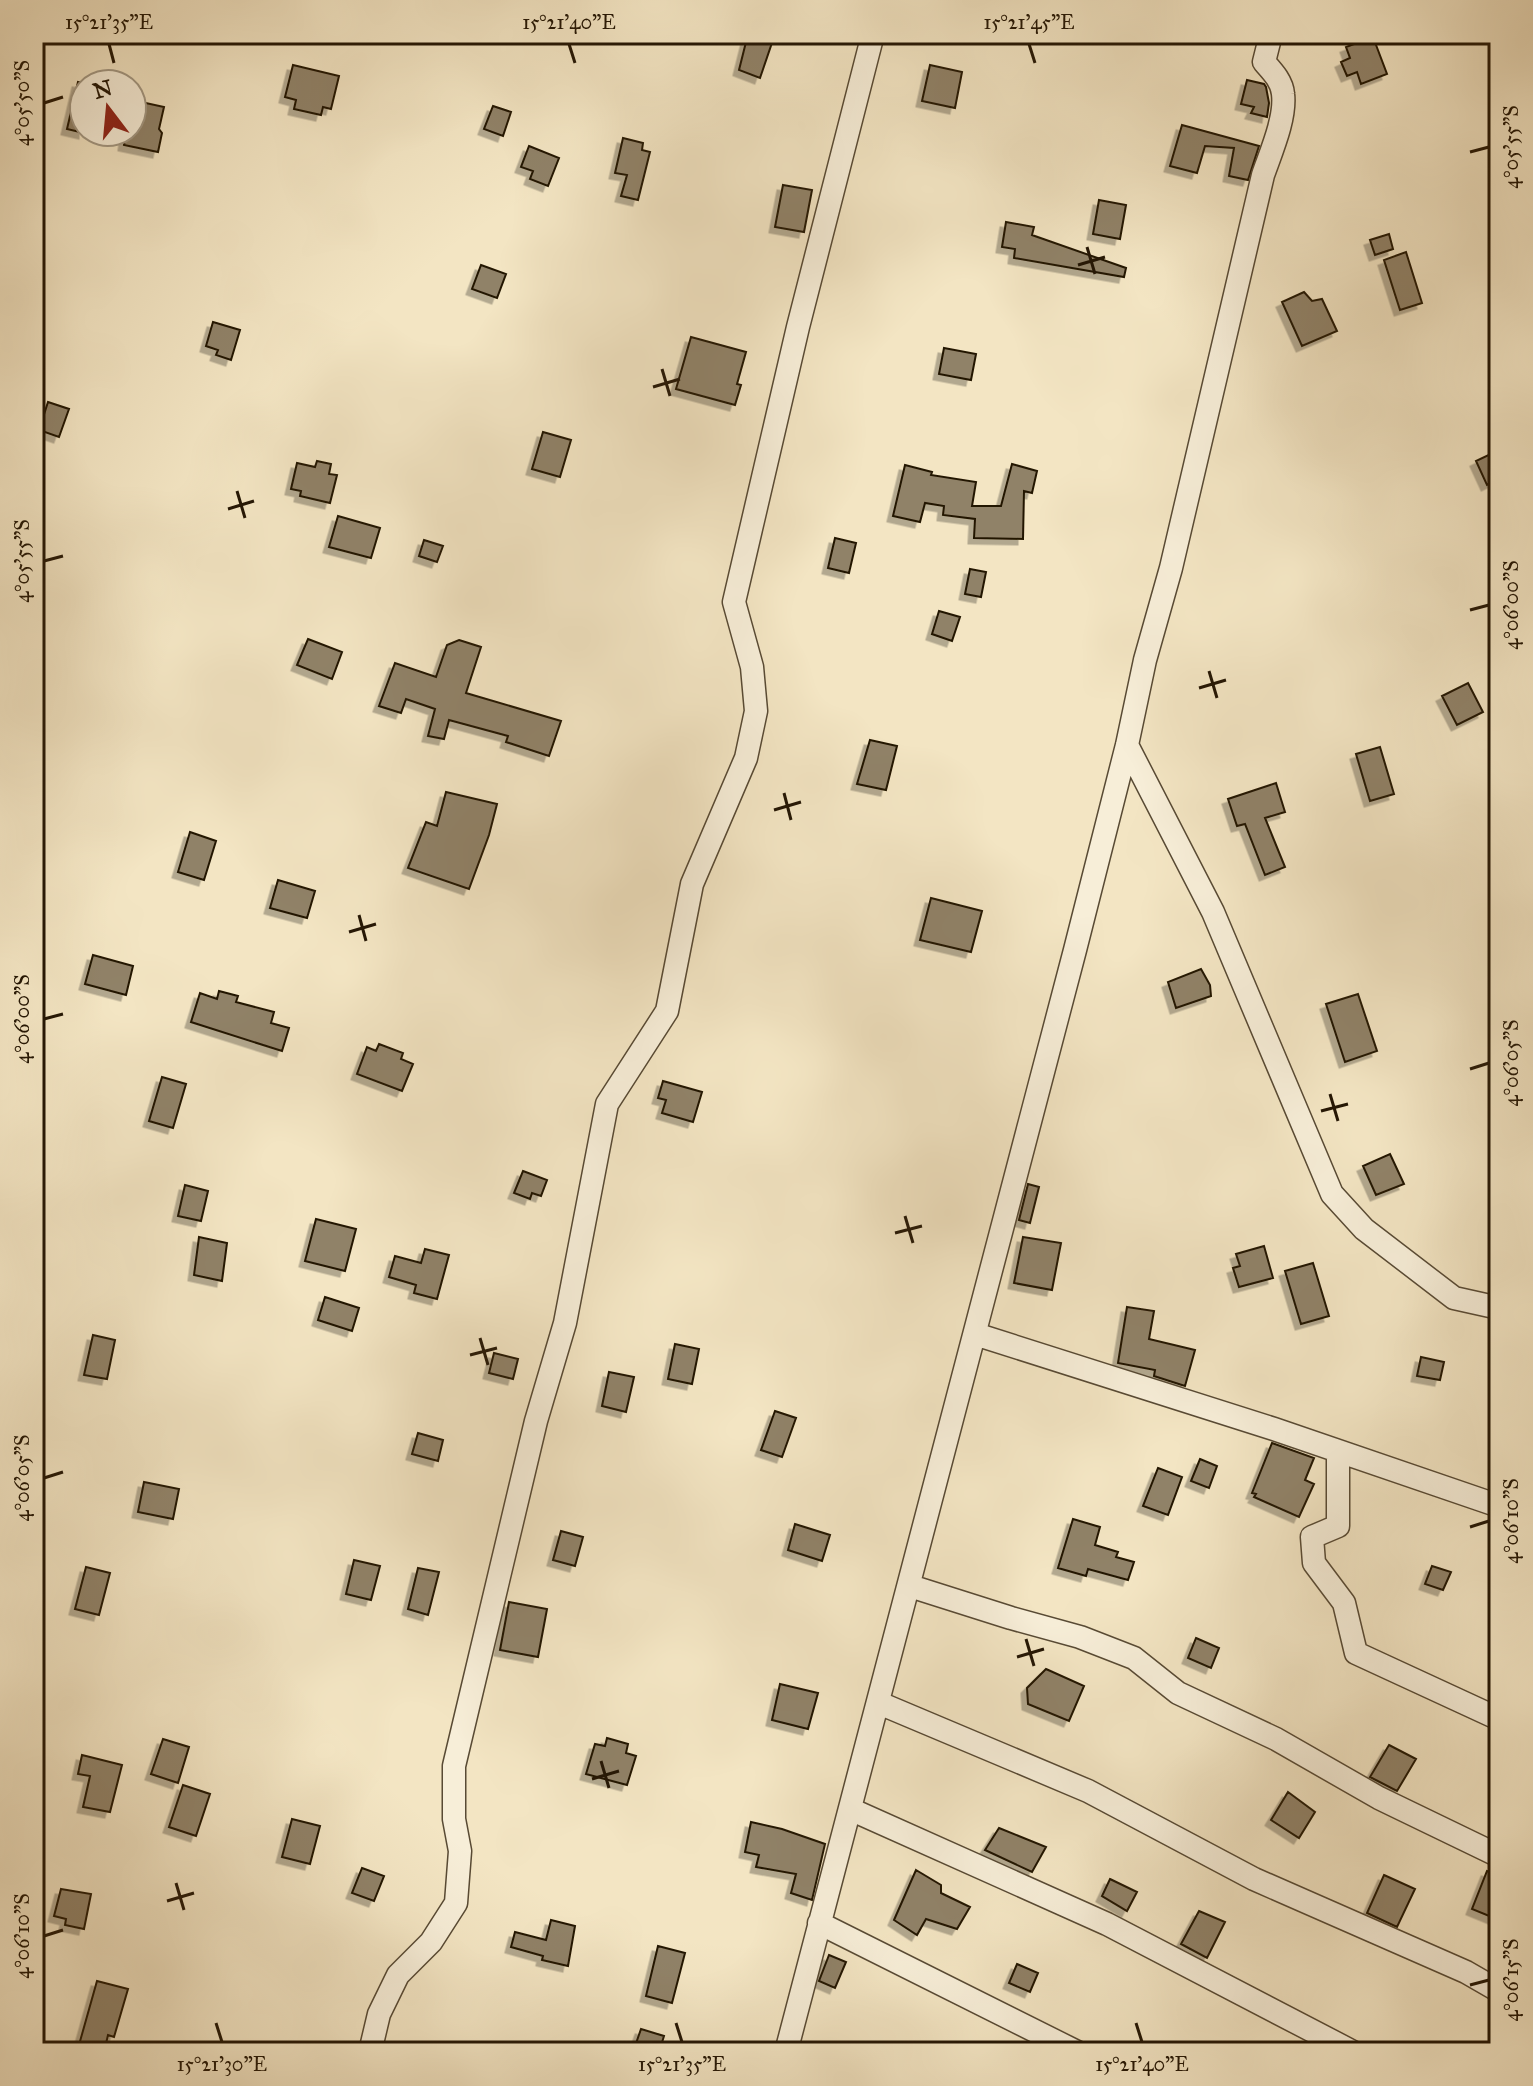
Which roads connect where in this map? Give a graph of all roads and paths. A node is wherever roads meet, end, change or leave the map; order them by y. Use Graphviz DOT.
graph roads {
  1 [pos="873,34"];
  2 [pos="1271,34"];
  3 [pos="1127,745"];
  4 [pos="1499,1308"];
  5 [pos="975,1334"];
  6 [pos="1338,1451"];
  7 [pos="1499,1506"];
  8 [pos="910,1586"];
  9 [pos="879,1703"];
  10 [pos="1499,1719"];
  11 [pos="850,1809"];
  12 [pos="1499,1856"];
  13 [pos="819,1923"];
  14 [pos="1499,1991"];
  15 [pos="788,2051"];
  16 [pos="370,2052"];
  17 [pos="1077,2052"];
  18 [pos="1353,2052"];
  1 -- 16 [label="street"];
  2 -- 3 [label="street"];
  3 -- 4 [label="street"];
  3 -- 5 [label="street"];
  5 -- 6 [label="street"];
  5 -- 8 [label="street"];
  6 -- 7 [label="street"];
  6 -- 10 [label="street"];
  8 -- 9 [label="street"];
  8 -- 12 [label="street"];
  9 -- 11 [label="street"];
  9 -- 14 [label="street"];
  11 -- 13 [label="street"];
  11 -- 18 [label="street"];
  13 -- 15 [label="street"];
  13 -- 17 [label="street"];
}
